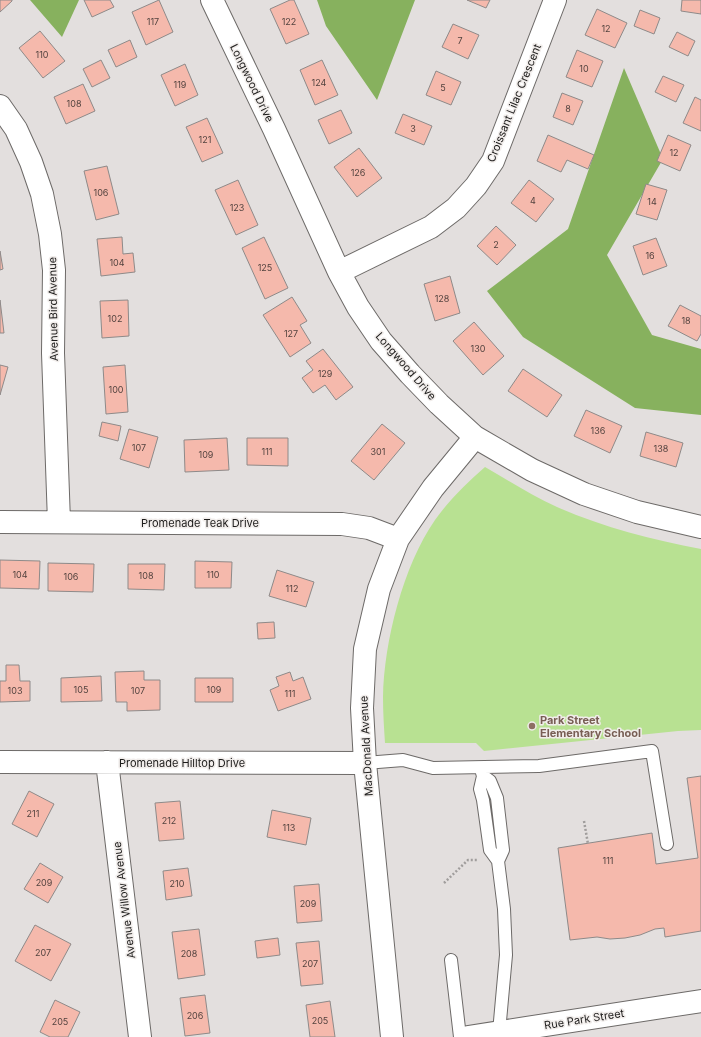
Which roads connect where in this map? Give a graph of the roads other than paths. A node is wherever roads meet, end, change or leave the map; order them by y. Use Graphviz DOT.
graph roads {
  1 [pos="212,0"];
  2 [pos="555,0"];
  3 [pos="0,106"];
  4 [pos="340,272"];
  5 [pos="475,437"];
  6 [pos="0,522"];
  7 [pos="59,522"];
  8 [pos="701,527"];
  9 [pos="398,540"];
  10 [pos="0,762"];
  11 [pos="107,762"];
  12 [pos="365,763"];
  13 [pos="482,772"];
  14 [pos="667,844"];
  15 [pos="451,960"];
  16 [pos="701,1001"];
  17 [pos="499,1032"];
  18 [pos="140,1037"];
  19 [pos="392,1037"];
  20 [pos="460,1037"];
  21 [pos="468,1037"];
  1 -- 4 [label="street, Longwood Drive"];
  2 -- 4 [label="street, Croissant Lilac Crescent"];
  3 -- 7 [label="street, Avenue Bird Avenue"];
  4 -- 5 [label="street, Longwood Drive"];
  5 -- 8 [label="street, Longwood Drive"];
  5 -- 9 [label="street, MacDonald Avenue"];
  6 -- 7 [label="street, Promenade Teak Drive"];
  7 -- 9 [label="street, Promenade Teak Drive"];
  9 -- 12 [label="street, MacDonald Avenue"];
  10 -- 11 [label="street, Promenade Hilltop Drive"];
  11 -- 12 [label="street, Promenade Hilltop Drive"];
  11 -- 18 [label="street, Avenue Willow Avenue"];
  12 -- 13 [label="lane"];
  12 -- 19 [label="street, MacDonald Avenue"];
  13 -- 14 [label="lane"];
  13 -- 17 [label="lane"];
  15 -- 20 [label="lane"];
  16 -- 17 [label="street, Rue Park Street"];
  17 -- 21 [label="street, Rue Park Street"];
}
